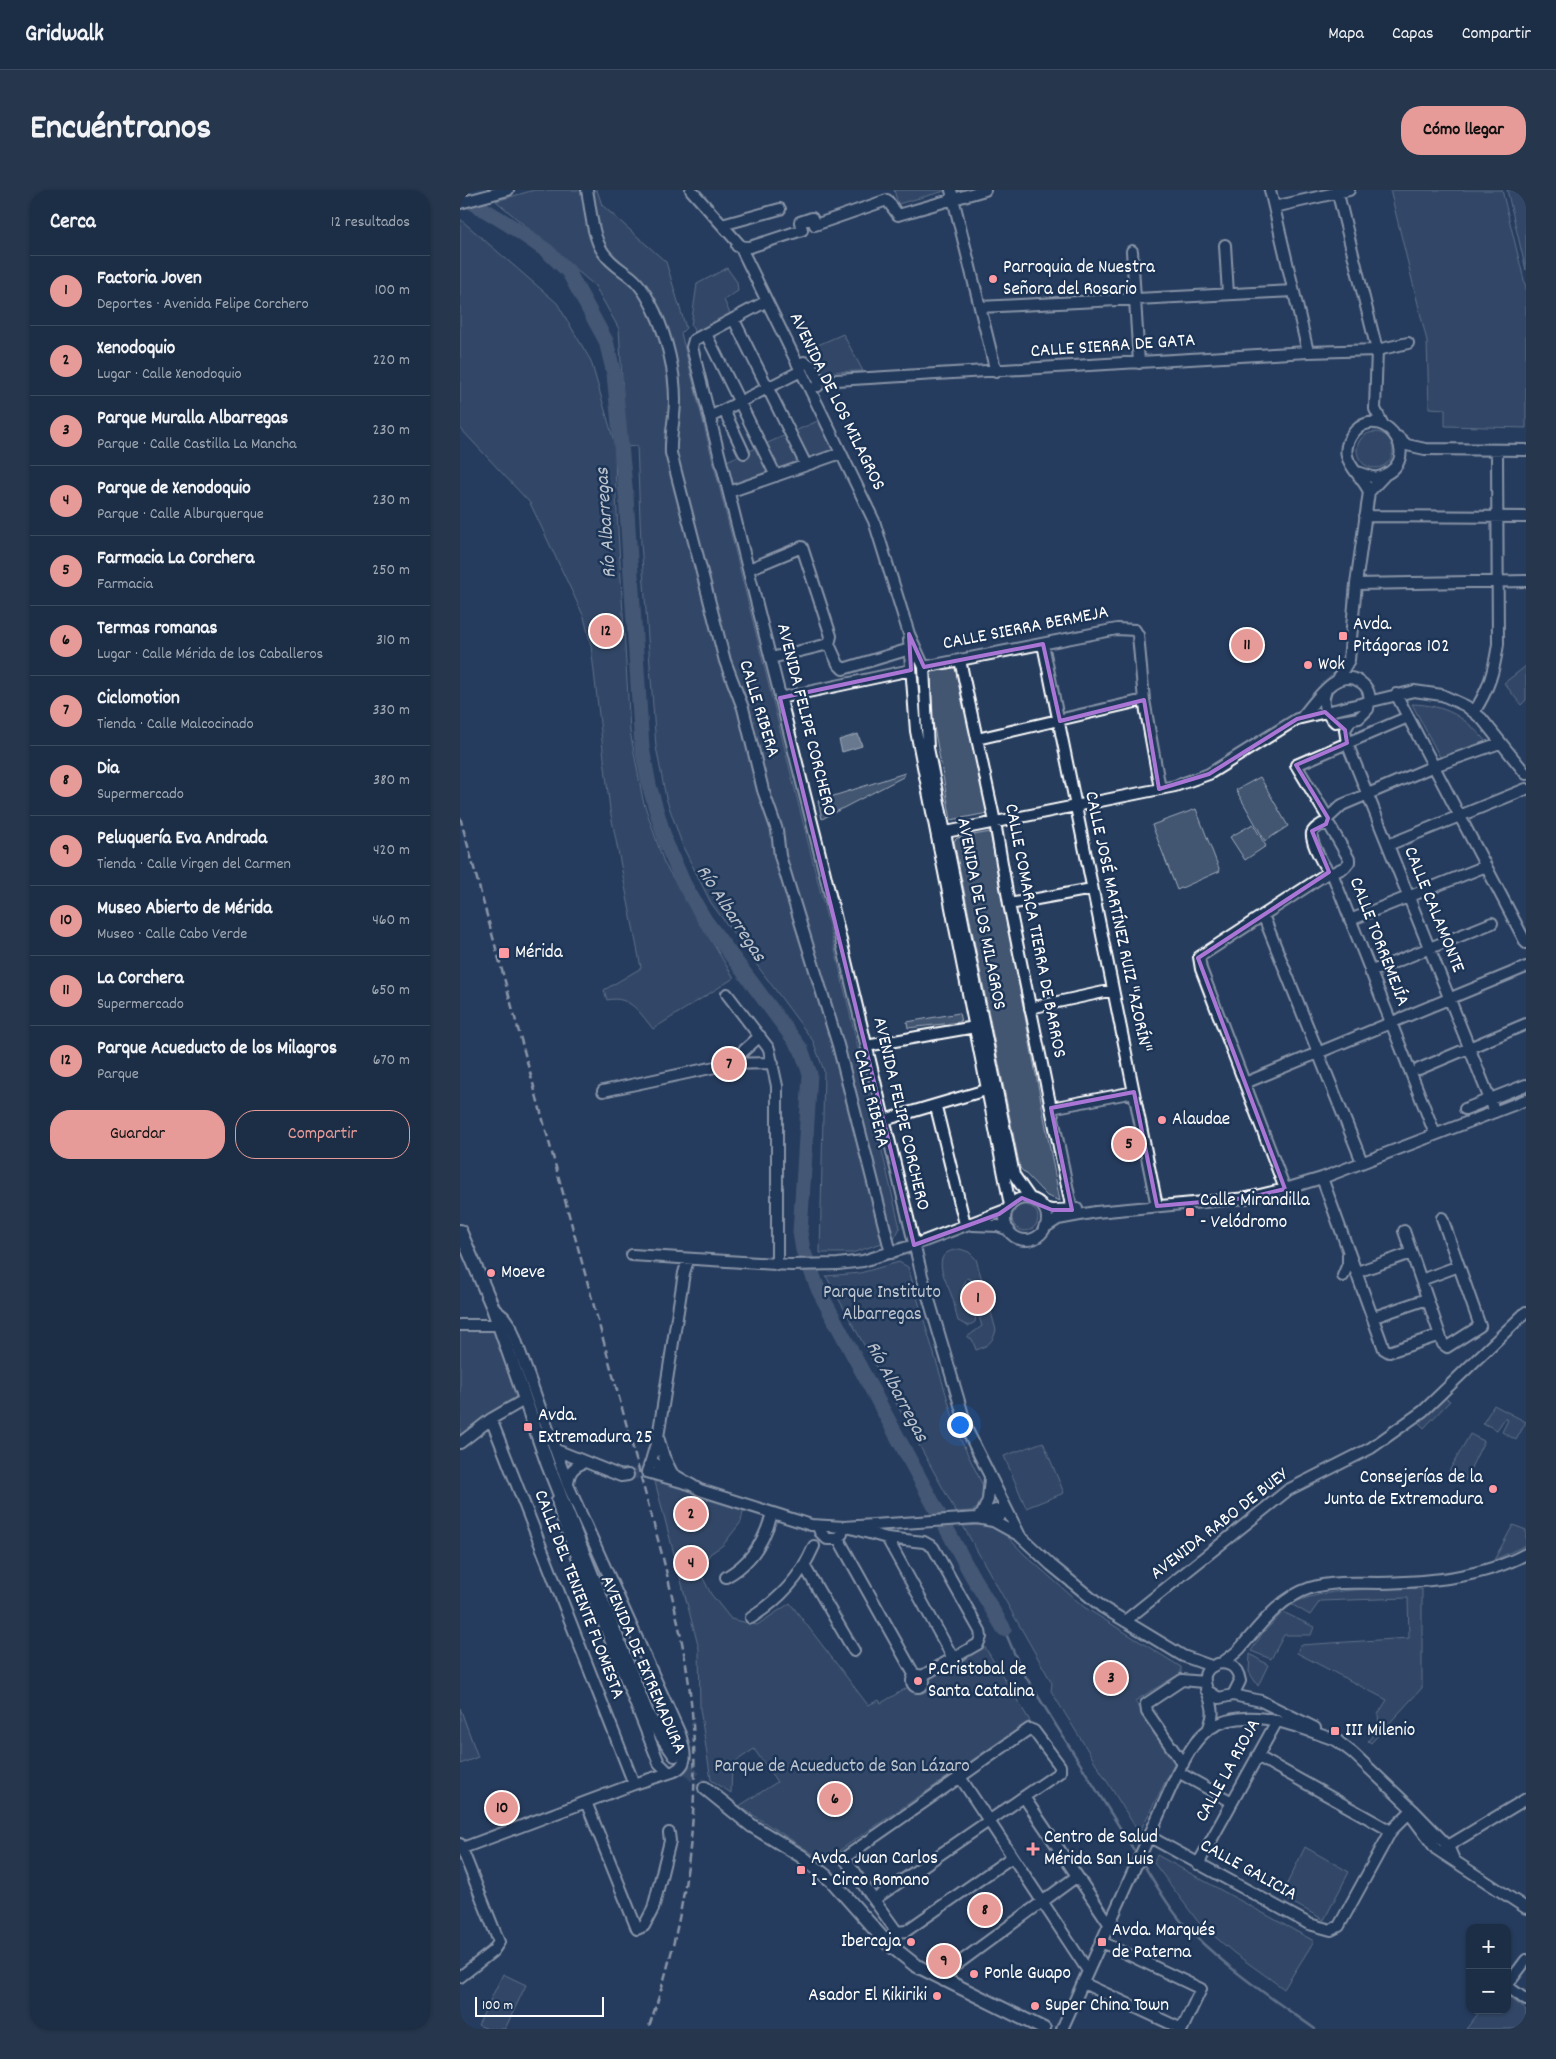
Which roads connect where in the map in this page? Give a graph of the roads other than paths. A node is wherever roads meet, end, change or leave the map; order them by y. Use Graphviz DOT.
graph roads {
  1 [pos="508,190"];
  2 [pos="588,190"];
  3 [pos="691,190"];
  4 [pos="985,190"];
  5 [pos="1270,190"];
  6 [pos="1349,190"];
  7 [pos="1338,191"];
  8 [pos="952,194"];
  9 [pos="700,195"];
  10 [pos="460,203"];
  11 [pos="1274,207"];
  12 [pos="780,210"];
  13 [pos="722,225"];
  14 [pos="1225,245"];
  15 [pos="737,246"];
  16 [pos="1132,251"];
  17 [pos="1293,291"];
  18 [pos="1228,294"];
  19 [pos="1134,299"];
  20 [pos="767,301"];
  21 [pos="980,307"];
  22 [pos="734,320"];
  23 [pos="706,334"];
  24 [pos="1408,343"];
  25 [pos="1377,350"];
  26 [pos="1308,352"];
  27 [pos="1139,363"];
  28 [pos="800,368"];
  29 [pos="996,372"];
  30 [pos="819,381"];
  31 [pos="767,388"];
  32 [pos="812,393"];
  33 [pos="740,402"];
  34 [pos="1375,409"];
  35 [pos="724,410"];
  36 [pos="710,417"];
  37 [pos="1364,425"];
  38 [pos="1383,425"];
  39 [pos="1396,435"];
  40 [pos="1424,449"];
  41 [pos="1497,450"];
  42 [pos="1526,450"];
  43 [pos="744,453"];
  44 [pos="841,453"];
  45 [pos="1398,462"];
  46 [pos="806,465"];
  47 [pos="1357,472"];
  48 [pos="776,476"];
  49 [pos="1384,476"];
  50 [pos="729,492"];
  51 [pos="1370,492"];
  52 [pos="1365,516"];
  53 [pos="1499,517"];
  54 [pos="1526,517"];
  55 [pos="749,569"];
  56 [pos="1498,581"];
  57 [pos="1526,582"];
  58 [pos="1356,584"];
  59 [pos="909,634"];
  60 [pos="828,644"];
  61 [pos="1043,644"];
  62 [pos="910,649"];
  63 [pos="771,658"];
  64 [pos="960,660"];
  65 [pos="1349,660"];
  66 [pos="924,667"];
  67 [pos="911,670"];
  68 [pos="1338,679"];
  69 [pos="1359,681"];
  70 [pos="1326,690"];
  71 [pos="1396,694"];
  72 [pos="780,698"];
  73 [pos="1144,700"];
  74 [pos="1370,700"];
  75 [pos="1325,712"];
  76 [pos="1474,712"];
  77 [pos="1408,717"];
  78 [pos="1302,718"];
  79 [pos="1060,721"];
  80 [pos="1348,726"];
  81 [pos="977,739"];
  82 [pos="1347,743"];
  83 [pos="1500,743"];
  84 [pos="1434,766"];
  85 [pos="1526,774"];
  86 [pos="1160,789"];
  87 [pos="1526,789"];
  88 [pos="1368,794"];
  89 [pos="1075,806"];
  90 [pos="1460,816"];
  91 [pos="1327,821"];
  92 [pos="995,822"];
  93 [pos="946,832"];
  94 [pos="1388,845"];
  95 [pos="1486,866"];
  96 [pos="1331,873"];
  97 [pos="1092,889"];
  98 [pos="1409,897"];
  99 [pos="1009,904"];
  100 [pos="1263,915"];
  101 [pos="1350,920"];
  102 [pos="1492,923"];
  103 [pos="1526,943"];
  104 [pos="1429,948"];
  105 [pos="1526,967"];
  106 [pos="1370,972"];
  107 [pos="1113,990"];
  108 [pos="727,994"];
  109 [pos="1450,999"];
  110 [pos="1030,1008"];
  111 [pos="1391,1023"];
  112 [pos="1526,1024"];
  113 [pos="974,1027"];
  114 [pos="760,1036"];
  115 [pos="866,1046"];
  116 [pos="1470,1048"];
  117 [pos="1318,1053"];
  118 [pos="773,1062"];
  119 [pos="728,1064"];
  120 [pos="1419,1069"];
  121 [pos="1245,1083"];
  122 [pos="1526,1085"];
  123 [pos="986,1090"];
  124 [pos="603,1091"];
  125 [pos="1134,1092"];
  126 [pos="1490,1099"];
  127 [pos="1526,1100"];
  128 [pos="936,1107"];
  129 [pos="1051,1108"];
  130 [pos="1466,1109"];
  131 [pos="1495,1112"];
  132 [pos="884,1120"];
  133 [pos="1435,1134"];
  134 [pos="1362,1162"];
  135 [pos="1322,1178"];
  136 [pos="1285,1189"];
  137 [pos="1030,1198"];
  138 [pos="1157,1206"];
  139 [pos="1009,1207"];
  140 [pos="1044,1208"];
  141 [pos="1072,1210"];
  142 [pos="1096,1212"];
  143 [pos="1442,1218"];
  144 [pos="965,1224"];
  145 [pos="1044,1228"];
  146 [pos="1009,1230"];
  147 [pos="460,1231"];
  148 [pos="1404,1231"];
  149 [pos="463,1246"];
  150 [pos="914,1246"];
  151 [pos="1348,1248"];
  152 [pos="891,1253"];
  153 [pos="1411,1253"];
  154 [pos="632,1255"];
  155 [pos="688,1260"];
  156 [pos="777,1264"];
  157 [pos="1459,1266"];
  158 [pos="1357,1272"];
  159 [pos="1343,1276"];
  160 [pos="1420,1280"];
  161 [pos="1427,1299"];
  162 [pos="493,1308"];
  163 [pos="1526,1312"];
  164 [pos="1374,1317"];
  165 [pos="460,1325"];
  166 [pos="499,1325"];
  167 [pos="1440,1335"];
  168 [pos="524,1400"];
  169 [pos="491,1419"];
  170 [pos="658,1437"];
  171 [pos="461,1442"];
  172 [pos="556,1450"];
  173 [pos="651,1461"];
  174 [pos="585,1462"];
  175 [pos="548,1465"];
  176 [pos="628,1475"];
  177 [pos="674,1476"];
  178 [pos="990,1476"];
  179 [pos="688,1484"];
  180 [pos="568,1485"];
  181 [pos="1007,1510"];
  182 [pos="772,1513"];
  183 [pos="980,1516"];
  184 [pos="993,1521"];
  185 [pos="818,1526"];
  186 [pos="846,1527"];
  187 [pos="1020,1536"];
  188 [pos="823,1537"];
  189 [pos="838,1538"];
  190 [pos="887,1538"];
  191 [pos="593,1541"];
  192 [pos="814,1546"];
  193 [pos="1526,1554"];
  194 [pos="587,1563"];
  195 [pos="805,1567"];
  196 [pos="726,1578"];
  197 [pos="751,1618"];
  198 [pos="1125,1621"];
  199 [pos="1241,1648"];
  200 [pos="854,1651"];
  201 [pos="1183,1656"];
  202 [pos="953,1658"];
  203 [pos="1217,1665"];
  204 [pos="1239,1676"];
  205 [pos="1205,1683"];
  206 [pos="1228,1697"];
  207 [pos="1261,1701"];
  208 [pos="1277,1721"];
  209 [pos="1211,1728"];
  210 [pos="1338,1741"];
  211 [pos="675,1754"];
  212 [pos="1257,1756"];
  213 [pos="659,1763"];
  214 [pos="1181,1768"];
  215 [pos="669,1773"];
  216 [pos="960,1777"];
  217 [pos="651,1778"];
  218 [pos="634,1784"];
  219 [pos="705,1788"];
  220 [pos="1024,1798"];
  221 [pos="1526,1799"];
  222 [pos="586,1802"];
  223 [pos="1232,1802"];
  224 [pos="1407,1809"];
  225 [pos="989,1823"];
  226 [pos="1391,1831"];
  227 [pos="669,1833"];
  228 [pos="1149,1838"];
  229 [pos="461,1847"];
  230 [pos="1450,1854"];
  231 [pos="1012,1857"];
  232 [pos="1198,1864"];
  233 [pos="1076,1877"];
  234 [pos="875,1899"];
  235 [pos="1042,1902"];
  236 [pos="1526,1908"];
  237 [pos="1110,1925"];
  238 [pos="897,1932"];
  239 [pos="885,1941"];
  240 [pos="1102,1942"];
  241 [pos="1526,1960"];
  242 [pos="1088,1971"];
  243 [pos="460,1977"];
  244 [pos="1511,1980"];
  245 [pos="944,1981"];
  246 [pos="1083,1983"];
  247 [pos="1511,1988"];
  248 [pos="1526,2000"];
  249 [pos="1044,2029"];
  250 [pos="1062,2029"];
  251 [pos="1182,2029"];
  1 -- 10 [label="street"];
  2 -- 152 [label="street, CALLE RIBERA"];
  3 -- 9 [label="street, AVENIDA DE LOS MILAGROS"];
  4 -- 8 [label="street"];
  5 -- 11 [label="street"];
  6 -- 7 [label="street"];
  7 -- 11 [label="street"];
  7 -- 25 [label="street"];
  8 -- 15 [label="street"];
  8 -- 21 [label="street"];
  9 -- 13 [label="street, AVENIDA DE LOS MILAGROS"];
  11 -- 17 [label="street"];
  12 -- 13 [label="street"];
  13 -- 15 [label="street, AVENIDA DE LOS MILAGROS"];
  14 -- 18 [label="street"];
  15 -- 20 [label="street, AVENIDA DE LOS MILAGROS"];
  16 -- 19 [label="street"];
  17 -- 18 [label="street"];
  17 -- 26 [label="street"];
  18 -- 19 [label="street"];
  19 -- 21 [label="street"];
  19 -- 27 [label="street"];
  20 -- 22 [label="street"];
  20 -- 28 [label="street, AVENIDA DE LOS MILAGROS"];
  21 -- 29 [label="street"];
  22 -- 23 [label="street"];
  22 -- 31 [label="street"];
  23 -- 33 [label="street"];
  23 -- 36 [label="street, AVENIDA FELIPE CORCHERO"];
  24 -- 25 [label="street, CALLE SIERRA DE GATA"];
  25 -- 26 [label="street, CALLE SIERRA DE GATA"];
  25 -- 34 [label="street"];
  26 -- 27 [label="street, CALLE SIERRA DE GATA"];
  27 -- 29 [label="street, CALLE SIERRA DE GATA"];
  28 -- 30 [label="street"];
  28 -- 31 [label="street"];
  28 -- 32 [label="street, AVENIDA DE LOS MILAGROS"];
  29 -- 30 [label="street, CALLE SIERRA DE GATA"];
  30 -- 32 [label="street"];
  31 -- 33 [label="street"];
  31 -- 46 [label="street"];
  32 -- 44 [label="street, AVENIDA DE LOS MILAGROS"];
  33 -- 35 [label="street"];
  33 -- 48 [label="street"];
  34 -- 37 [label="street"];
  34 -- 38 [label="street"];
  35 -- 36 [label="street"];
  35 -- 43 [label="street"];
  36 -- 50 [label="street, AVENIDA FELIPE CORCHERO"];
  37 -- 38 [label="street"];
  37 -- 47 [label="street"];
  38 -- 39 [label="street"];
  39 -- 40 [label="street"];
  39 -- 45 [label="street"];
  40 -- 41 [label="street"];
  40 -- 45 [label="street"];
  41 -- 42 [label="street"];
  41 -- 53 [label="street"];
  44 -- 46 [label="street"];
  44 -- 59 [label="street, AVENIDA DE LOS MILAGROS"];
  45 -- 49 [label="street"];
  46 -- 48 [label="street"];
  47 -- 49 [label="street"];
  47 -- 51 [label="street"];
  48 -- 50 [label="street"];
  49 -- 51 [label="street"];
  50 -- 55 [label="street, AVENIDA FELIPE CORCHERO"];
  51 -- 52 [label="street"];
  52 -- 53 [label="street"];
  52 -- 58 [label="street"];
  53 -- 54 [label="street"];
  53 -- 56 [label="street"];
  55 -- 60 [label="street"];
  55 -- 63 [label="street, AVENIDA FELIPE CORCHERO"];
  56 -- 57 [label="street"];
  56 -- 58 [label="street"];
  56 -- 76 [label="street"];
  58 -- 65 [label="street"];
  59 -- 62 [label="street, AVENIDA DE LOS MILAGROS"];
  59 -- 66 [label="street, AVENIDA DE LOS MILAGROS"];
  60 -- 62 [label="street"];
  60 -- 63 [label="street"];
  61 -- 64 [label="street, CALLE SIERRA BERMEJA"];
  61 -- 73 [label="street, CALLE SIERRA BERMEJA"];
  61 -- 79 [label="street, CALLE JOSÉ MARTÍNEZ RUIZ \"AZORÍN\""];
  62 -- 67 [label="street, AVENIDA DE LOS MILAGROS"];
  63 -- 72 [label="street, AVENIDA FELIPE CORCHERO"];
  64 -- 66 [label="street, CALLE SIERRA BERMEJA"];
  64 -- 81 [label="street, CALLE COMARCA TIERRA DE BARROS"];
  65 -- 68 [label="street"];
  65 -- 69 [label="street"];
  66 -- 93 [label="street, AVENIDA DE LOS MILAGROS"];
  67 -- 72 [label="street"];
  67 -- 113 [label="street, AVENIDA DE LOS MILAGROS"];
  68 -- 69 [label="street"];
  68 -- 70 [label="street"];
  69 -- 74 [label="street"];
  70 -- 75 [label="street"];
  70 -- 78 [label="street"];
  71 -- 74 [label="street"];
  71 -- 76 [label="street"];
  71 -- 77 [label="street"];
  72 -- 115 [label="street, AVENIDA FELIPE CORCHERO"];
  73 -- 79 [label="street"];
  73 -- 86 [label="street"];
  74 -- 75 [label="street"];
  74 -- 80 [label="street"];
  75 -- 78 [label="street"];
  75 -- 80 [label="street"];
  76 -- 83 [label="street"];
  77 -- 82 [label="street"];
  77 -- 84 [label="street"];
  78 -- 86 [label="street"];
  79 -- 81 [label="street"];
  79 -- 89 [label="street, CALLE JOSÉ MARTÍNEZ RUIZ \"AZORÍN\""];
  80 -- 82 [label="street, CALLE CALAMONTE"];
  81 -- 92 [label="street, CALLE COMARCA TIERRA DE BARROS"];
  82 -- 88 [label="street, CALLE CALAMONTE"];
  82 -- 91 [label="street"];
  83 -- 84 [label="street"];
  83 -- 85 [label="street"];
  84 -- 88 [label="street"];
  84 -- 90 [label="street"];
  86 -- 89 [label="street"];
  87 -- 90 [label="street"];
  88 -- 91 [label="street"];
  88 -- 94 [label="street, CALLE CALAMONTE"];
  89 -- 92 [label="street"];
  89 -- 97 [label="street, CALLE JOSÉ MARTÍNEZ RUIZ \"AZORÍN\""];
  90 -- 94 [label="street"];
  90 -- 95 [label="street"];
  91 -- 96 [label="street"];
  91 -- 96 [label="street"];
  92 -- 93 [label="street"];
  92 -- 99 [label="street, CALLE COMARCA TIERRA DE BARROS"];
  93 -- 137 [label="street, AVENIDA DE LOS MILAGROS"];
  94 -- 98 [label="street, CALLE CALAMONTE"];
  95 -- 98 [label="street"];
  95 -- 103 [label="street"];
  96 -- 100 [label="street, CALLE TORREMEJÍA"];
  96 -- 101 [label="street, CALLE TORREMEJÍA"];
  97 -- 99 [label="street"];
  97 -- 107 [label="street, CALLE JOSÉ MARTÍNEZ RUIZ \"AZORÍN\""];
  98 -- 101 [label="street"];
  98 -- 104 [label="street, CALLE CALAMONTE"];
  99 -- 110 [label="street, CALLE COMARCA TIERRA DE BARROS"];
  100 -- 117 [label="street"];
  100 -- 121 [label="street, CALLE TORREMEJÍA"];
  101 -- 106 [label="street, CALLE TORREMEJÍA"];
  102 -- 104 [label="street"];
  104 -- 106 [label="street"];
  104 -- 109 [label="street, CALLE CALAMONTE"];
  105 -- 109 [label="street"];
  106 -- 111 [label="street, CALLE TORREMEJÍA"];
  107 -- 110 [label="street"];
  107 -- 125 [label="street, CALLE JOSÉ MARTÍNEZ RUIZ \"AZORÍN\""];
  108 -- 114 [label="street"];
  109 -- 111 [label="street"];
  109 -- 116 [label="street, CALLE CALAMONTE"];
  110 -- 129 [label="street, CALLE COMARCA TIERRA DE BARROS"];
  111 -- 117 [label="street, CALLE TORREMEJÍA"];
  111 -- 133 [label="street, CALLE TORREMEJÍA"];
  112 -- 116 [label="street"];
  113 -- 115 [label="street"];
  113 -- 123 [label="street, AVENIDA DE LOS MILAGROS"];
  114 -- 118 [label="street"];
  114 -- 119 [label="street"];
  115 -- 132 [label="street, AVENIDA FELIPE CORCHERO"];
  116 -- 120 [label="street"];
  116 -- 126 [label="street, CALLE CALAMONTE"];
  117 -- 121 [label="street, CALLE TORREMEJÍA"];
  117 -- 134 [label="street"];
  118 -- 119 [label="street"];
  118 -- 156 [label="street"];
  119 -- 124 [label="street"];
  121 -- 136 [label="street, CALLE TORREMEJÍA"];
  122 -- 126 [label="street"];
  123 -- 128 [label="street"];
  123 -- 139 [label="street, AVENIDA DE LOS MILAGROS"];
  125 -- 129 [label="street"];
  125 -- 138 [label="street, CALLE JOSÉ MARTÍNEZ RUIZ \"AZORÍN\""];
  126 -- 130 [label="street"];
  126 -- 131 [label="street, CALLE CALAMONTE"];
  127 -- 131 [label="street"];
  128 -- 132 [label="street"];
  128 -- 144 [label="street"];
  129 -- 141 [label="street, CALLE COMARCA TIERRA DE BARROS"];
  131 -- 133 [label="street"];
  132 -- 150 [label="street, AVENIDA FELIPE CORCHERO"];
  133 -- 134 [label="street"];
  134 -- 135 [label="street"];
  135 -- 136 [label="street"];
  135 -- 151 [label="street"];
  136 -- 138 [label="street"];
  137 -- 139 [label="street"];
  137 -- 140 [label="street"];
  138 -- 142 [label="street"];
  139 -- 144 [label="street"];
  139 -- 146 [label="street"];
  140 -- 141 [label="street"];
  140 -- 145 [label="street"];
  141 -- 142 [label="street"];
  142 -- 145 [label="street"];
  143 -- 157 [label="street"];
  144 -- 146 [label="street"];
  144 -- 150 [label="street"];
  145 -- 146 [label="street"];
  147 -- 149 [label="main road, AVENIDA DE EXTREMADURA"];
  148 -- 153 [label="street"];
  149 -- 162 [label="main road, AVENIDA DE EXTREMADURA"];
  150 -- 152 [label="street"];
  150 -- 178 [label="street, AVENIDA FELIPE CORCHERO"];
  151 -- 158 [label="street"];
  151 -- 159 [label="street"];
  152 -- 156 [label="street"];
  153 -- 158 [label="street"];
  153 -- 160 [label="street"];
  154 -- 155 [label="street"];
  155 -- 156 [label="street"];
  155 -- 170 [label="street"];
  157 -- 160 [label="street"];
  157 -- 167 [label="street"];
  158 -- 164 [label="street"];
  160 -- 161 [label="street"];
  161 -- 164 [label="street"];
  161 -- 167 [label="street"];
  162 -- 166 [label="main road, AVENIDA DE EXTREMADURA"];
  162 -- 172 [label="street, AVENIDA DE EXTREMADURA"];
  163 -- 198 [label="street, AVENIDA RABO DE BUEY"];
  164 -- 167 [label="street"];
  165 -- 166 [label="street"];
  166 -- 168 [label="main road, AVENIDA DE EXTREMADURA"];
  168 -- 169 [label="street"];
  168 -- 175 [label="main road, AVENIDA DE EXTREMADURA"];
  169 -- 171 [label="street"];
  169 -- 218 [label="street, CALLE DEL TENIENTE FLOMESTA"];
  170 -- 173 [label="street"];
  170 -- 177 [label="street"];
  172 -- 174 [label="street"];
  172 -- 180 [label="street, AVENIDA DE EXTREMADURA"];
  173 -- 177 [label="street"];
  173 -- 179 [label="street"];
  174 -- 176 [label="street"];
  174 -- 180 [label="street"];
  175 -- 194 [label="main road, AVENIDA DE EXTREMADURA"];
  175 -- 213 [label="street, AVENIDA DE EXTREMADURA"];
  177 -- 179 [label="street"];
  178 -- 181 [label="street, AVENIDA FELIPE CORCHERO"];
  178 -- 183 [label="street"];
  179 -- 182 [label="street"];
  180 -- 191 [label="street, AVENIDA DE EXTREMADURA"];
  181 -- 183 [label="street"];
  181 -- 184 [label="street"];
  181 -- 187 [label="street, AVENIDA FELIPE CORCHERO"];
  182 -- 185 [label="street"];
  182 -- 196 [label="street"];
  183 -- 184 [label="street"];
  183 -- 186 [label="street"];
  184 -- 187 [label="street"];
  185 -- 186 [label="street"];
  185 -- 188 [label="street"];
  185 -- 192 [label="street"];
  186 -- 189 [label="street"];
  186 -- 190 [label="street"];
  187 -- 198 [label="street, AVENIDA FELIPE CORCHERO"];
  188 -- 189 [label="street"];
  188 -- 192 [label="street"];
  189 -- 202 [label="street"];
  190 -- 202 [label="street"];
  190 -- 202 [label="street"];
  191 -- 194 [label="street, AVENIDA DE EXTREMADURA"];
  191 -- 215 [label="street, AVENIDA DE EXTREMADURA"];
  192 -- 195 [label="street"];
  193 -- 199 [label="street"];
  194 -- 211 [label="main road, AVENIDA DE EXTREMADURA"];
  195 -- 197 [label="street"];
  195 -- 200 [label="street"];
  198 -- 201 [label="street, AVENIDA FELIPE CORCHERO"];
  199 -- 203 [label="street"];
  199 -- 204 [label="street"];
  201 -- 203 [label="street, AVENIDA FELIPE CORCHERO"];
  201 -- 205 [label="street, AVENIDA FELIPE CORCHERO"];
  203 -- 204 [label="street"];
  203 -- 205 [label="street"];
  204 -- 206 [label="street"];
  204 -- 207 [label="street"];
  205 -- 206 [label="street"];
  205 -- 209 [label="street"];
  205 -- 214 [label="street"];
  206 -- 207 [label="street"];
  206 -- 209 [label="street"];
  207 -- 210 [label="street"];
  208 -- 209 [label="street"];
  208 -- 210 [label="street"];
  208 -- 212 [label="street, CALLE LA RIOJA"];
  209 -- 214 [label="street"];
  210 -- 224 [label="street"];
  212 -- 223 [label="street, CALLE LA RIOJA"];
  212 -- 226 [label="street"];
  213 -- 215 [label="street, AVENIDA DE EXTREMADURA"];
  213 -- 217 [label="street"];
  214 -- 223 [label="street"];
  214 -- 228 [label="street"];
  215 -- 217 [label="street"];
  216 -- 220 [label="street"];
  216 -- 225 [label="street"];
  216 -- 234 [label="street"];
  217 -- 218 [label="street"];
  218 -- 222 [label="street"];
  219 -- 239 [label="main road"];
  220 -- 225 [label="street"];
  220 -- 233 [label="street"];
  221 -- 230 [label="street"];
  222 -- 227 [label="street"];
  222 -- 229 [label="street"];
  223 -- 232 [label="street, CALLE LA RIOJA"];
  224 -- 226 [label="street"];
  224 -- 230 [label="street"];
  224 -- 230 [label="street"];
  225 -- 231 [label="street"];
  225 -- 234 [label="street"];
  226 -- 232 [label="street, CALLE GALICIA"];
  228 -- 232 [label="street, CALLE GALICIA"];
  228 -- 237 [label="street"];
  229 -- 243 [label="street"];
  230 -- 236 [label="street"];
  231 -- 235 [label="street"];
  231 -- 238 [label="street"];
  233 -- 235 [label="street"];
  233 -- 237 [label="street"];
  234 -- 238 [label="street"];
  235 -- 242 [label="street"];
  235 -- 245 [label="street"];
  237 -- 240 [label="street"];
  238 -- 239 [label="street"];
  239 -- 245 [label="main road"];
  240 -- 242 [label="street"];
  240 -- 251 [label="street"];
  241 -- 244 [label="street"];
  242 -- 246 [label="street"];
  245 -- 249 [label="main road"];
  246 -- 250 [label="street"];
  246 -- 251 [label="street"];
  247 -- 248 [label="street"];
}
